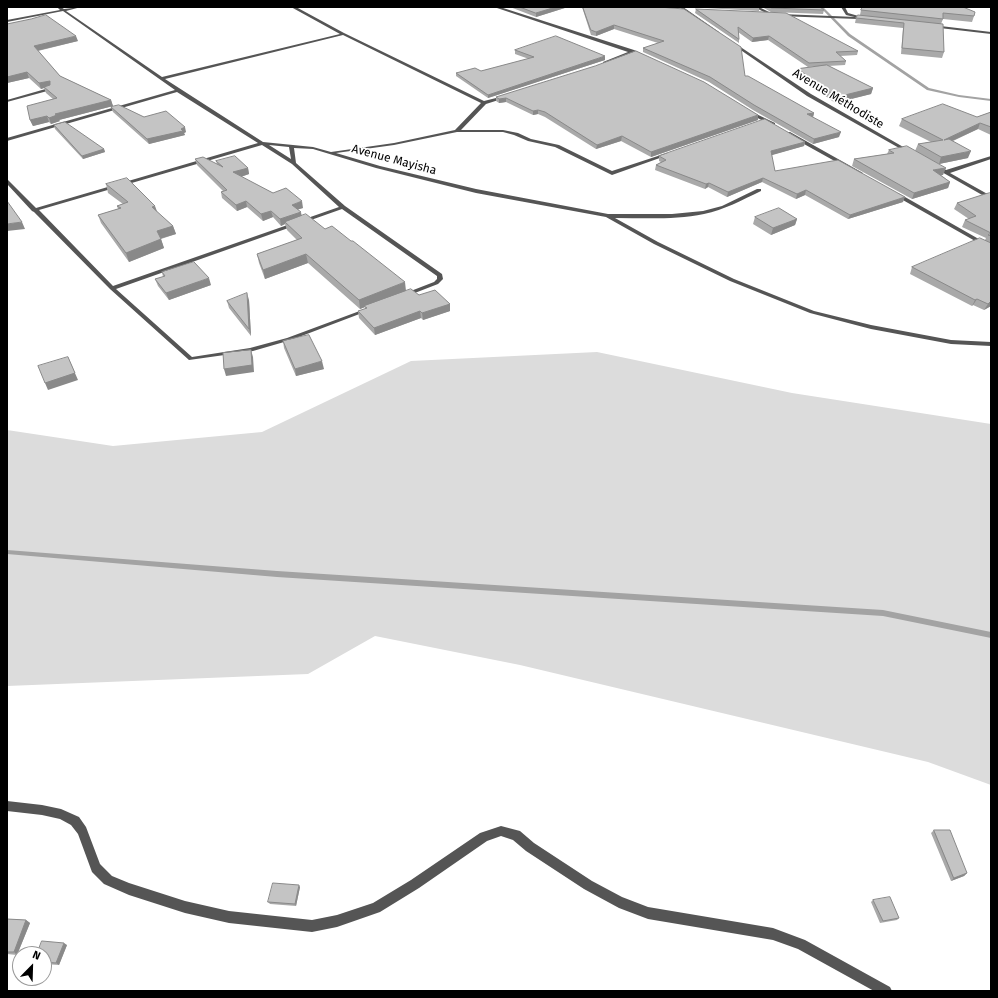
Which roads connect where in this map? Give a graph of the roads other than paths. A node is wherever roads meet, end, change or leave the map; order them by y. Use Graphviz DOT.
graph roads {
  1 [pos="79,7"];
  2 [pos="293,7"];
  3 [pos="496,7"];
  4 [pos="681,7"];
  5 [pos="756,7"];
  6 [pos="843,7"];
  7 [pos="74,8"];
  8 [pos="61,9"];
  9 [pos="673,10"];
  10 [pos="688,10"];
  11 [pos="696,11"];
  12 [pos="758,14"];
  13 [pos="773,15"];
  14 [pos="857,18"];
  15 [pos="875,20"];
  16 [pos="7,21"];
  17 [pos="929,26"];
  18 [pos="991,33"];
  19 [pos="343,34"];
  20 [pos="724,36"];
  21 [pos="730,41"];
  22 [pos="633,51"];
  23 [pos="646,57"];
  24 [pos="600,65"];
  25 [pos="162,78"];
  26 [pos="49,89"];
  27 [pos="178,90"];
  28 [pos="512,94"];
  29 [pos="7,101"];
  30 [pos="484,103"];
  31 [pos="744,108"];
  32 [pos="766,120"];
  33 [pos="758,123"];
  34 [pos="457,131"];
  35 [pos="7,140"];
  36 [pos="262,143"];
  37 [pos="291,145"];
  38 [pos="329,152"];
  39 [pos="676,152"];
  40 [pos="912,153"];
  41 [pos="991,158"];
  42 [pos="294,163"];
  43 [pos="933,164"];
  44 [pos="946,172"];
  45 [pos="868,177"];
  46 [pos="7,181"];
  47 [pos="889,189"];
  48 [pos="759,190"];
  49 [pos="991,198"];
  50 [pos="343,207"];
  51 [pos="34,210"];
  52 [pos="608,216"];
  53 [pos="991,248"];
  54 [pos="112,288"];
  55 [pos="399,297"];
  56 [pos="377,306"];
  57 [pos="991,344"];
  58 [pos="7,806"];
  59 [pos="886,991"];
  1 -- 7 [label="street"];
  2 -- 19 [label="street"];
  3 -- 22 [label="street"];
  4 -- 10 [label="street"];
  5 -- 13 [label="street"];
  6 -- 14 [label="street"];
  7 -- 8 [label="street"];
  8 -- 16 [label="street"];
  8 -- 25 [label="street, Avenue Mayisha"];
  9 -- 10 [label="street"];
  10 -- 11 [label="street"];
  10 -- 20 [label="street"];
  12 -- 13 [label="street"];
  13 -- 14 [label="street"];
  14 -- 15 [label="street"];
  17 -- 18 [label="street"];
  19 -- 25 [label="street"];
  19 -- 30 [label="street"];
  21 -- 40 [label="street, Avenue Méthodiste"];
  22 -- 23 [label="street"];
  22 -- 24 [label="street"];
  25 -- 27 [label="street, Avenue Mayisha"];
  26 -- 29 [label="street"];
  27 -- 35 [label="street"];
  27 -- 36 [label="street, Avenue Mayisha"];
  28 -- 30 [label="street"];
  30 -- 34 [label="street"];
  31 -- 32 [label="street"];
  32 -- 33 [label="street"];
  32 -- 45 [label="street"];
  34 -- 38 [label="street"];
  34 -- 39 [label="street"];
  36 -- 37 [label="street, Avenue Mayisha"];
  36 -- 42 [label="street"];
  36 -- 51 [label="street"];
  37 -- 38 [label="street, Avenue Mayisha"];
  37 -- 42 [label="street"];
  38 -- 52 [label="street, Avenue Mayisha"];
  41 -- 44 [label="street"];
  42 -- 50 [label="street"];
  43 -- 44 [label="street"];
  44 -- 49 [label="street"];
  46 -- 51 [label="street"];
  47 -- 53 [label="street"];
  48 -- 52 [label="street, Avenue Mayisha"];
  50 -- 54 [label="street"];
  50 -- 55 [label="street"];
  51 -- 54 [label="street"];
  52 -- 57 [label="street"];
  54 -- 56 [label="street"];
  58 -- 59 [label="street"];
}
